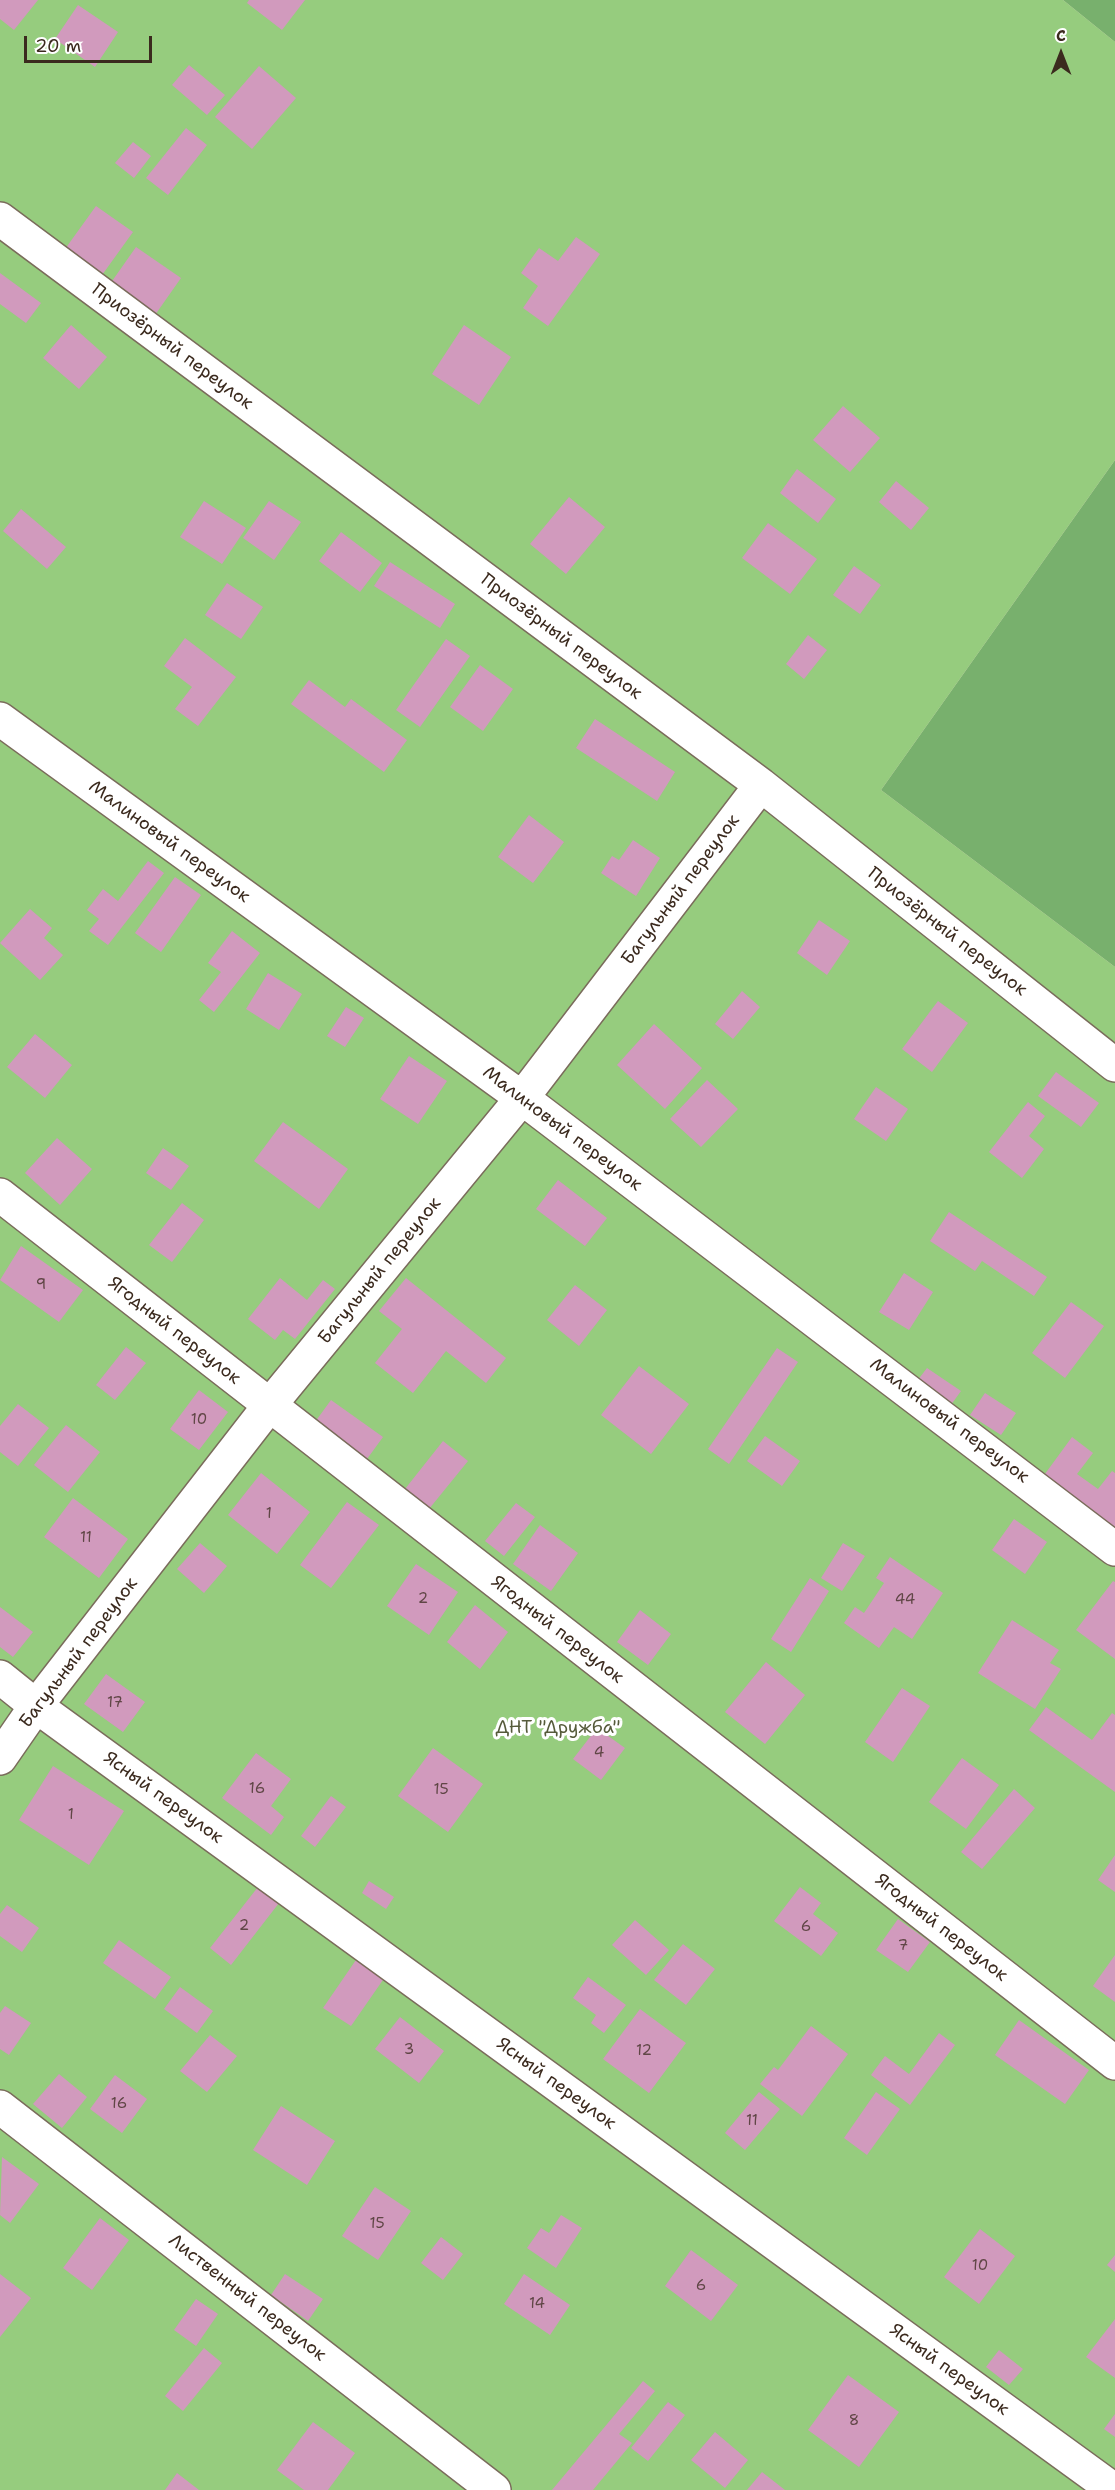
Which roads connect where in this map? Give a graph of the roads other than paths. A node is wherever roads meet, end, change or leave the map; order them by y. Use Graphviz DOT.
graph roads {
  1 [pos="0,219"];
  2 [pos="0,719"];
  3 [pos="761,785"];
  4 [pos="1115,1065"];
  5 [pos="522,1098"];
  6 [pos="0,1195"];
  7 [pos="269,1406"];
  8 [pos="1115,1548"];
  9 [pos="0,1677"];
  10 [pos="36,1706"];
  11 [pos="0,1758"];
  12 [pos="1115,2063"];
  13 [pos="0,2107"];
  14 [pos="494,2490"];
  15 [pos="1114,2490"];
  1 -- 3 [label="street, Приозёрный переулок"];
  2 -- 5 [label="street, Малиновый переулок"];
  3 -- 4 [label="street, Приозёрный переулок"];
  3 -- 5 [label="street, Багульный переулок"];
  5 -- 7 [label="street, Багульный переулок"];
  5 -- 8 [label="street, Малиновый переулок"];
  6 -- 7 [label="street, Ягодный переулок"];
  7 -- 10 [label="street, Багульный переулок"];
  7 -- 12 [label="street, Ягодный переулок"];
  9 -- 10 [label="street, Ясный переулок"];
  10 -- 11 [label="street, Багульный переулок"];
  10 -- 15 [label="street, Ясный переулок"];
  13 -- 14 [label="street, Лиственный переулок"];
}
